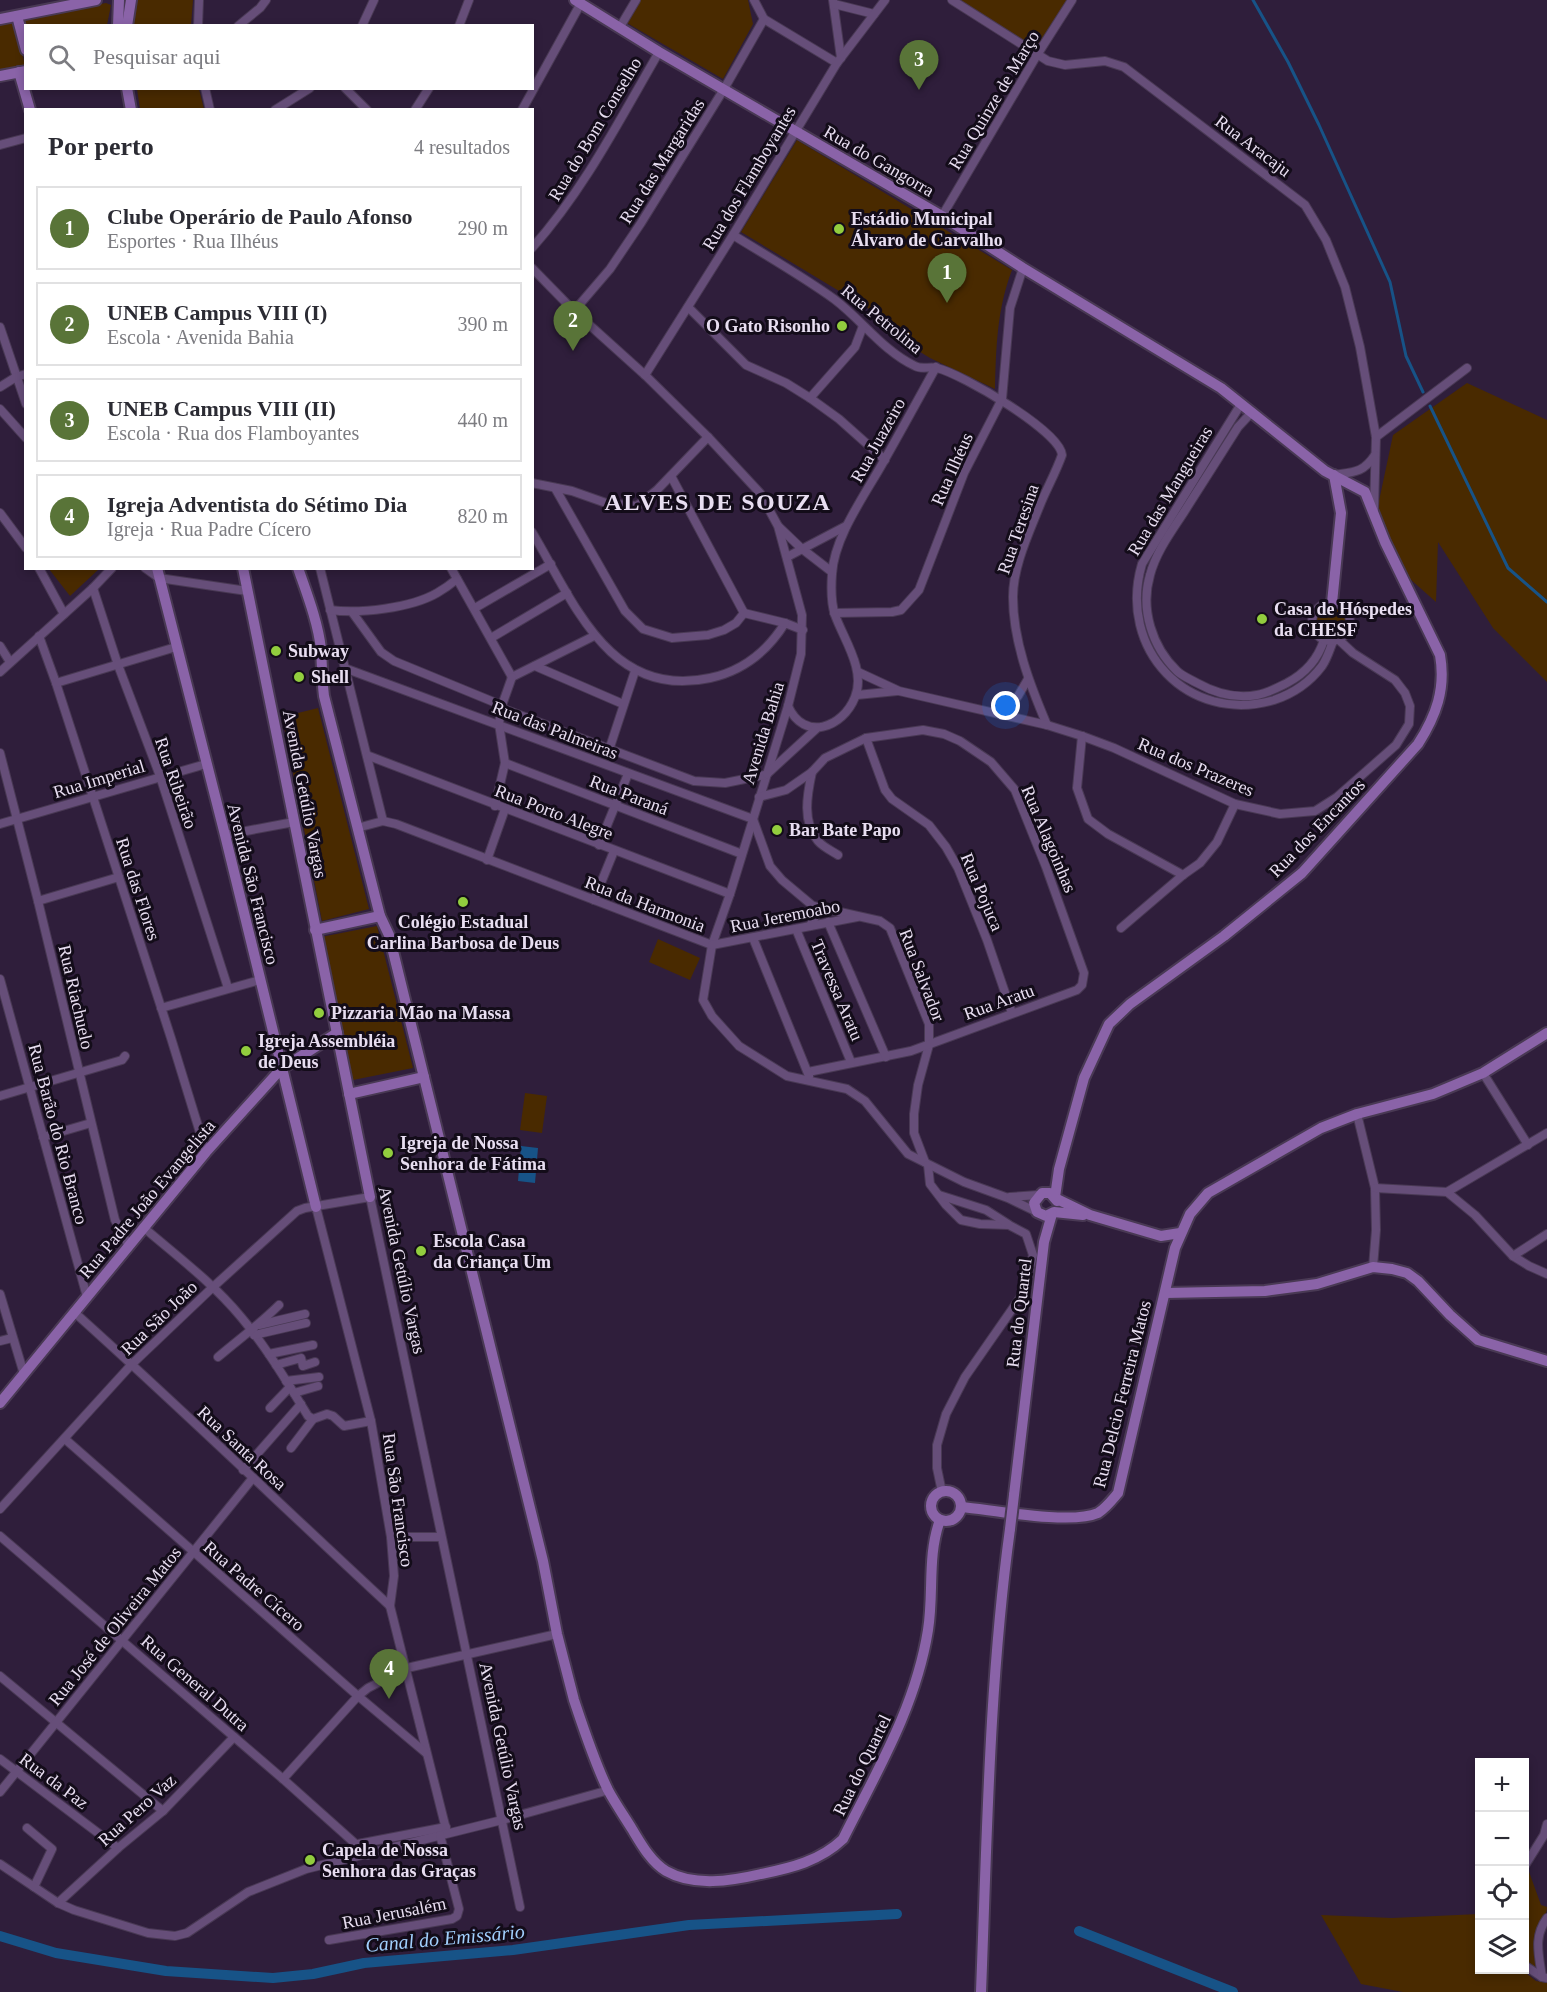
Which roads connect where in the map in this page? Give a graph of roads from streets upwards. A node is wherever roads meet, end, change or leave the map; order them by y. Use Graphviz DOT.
graph roads {
  1 [pos="96,0"];
  2 [pos="119,0"];
  3 [pos="131,0"];
  4 [pos="199,0"];
  5 [pos="266,0"];
  6 [pos="374,0"];
  7 [pos="469,0"];
  8 [pos="636,0"];
  9 [pos="754,0"];
  10 [pos="885,0"];
  11 [pos="954,0"];
  12 [pos="1072,0"];
  13 [pos="578,2"];
  14 [pos="833,2"];
  15 [pos="874,14"];
  16 [pos="17,16"];
  17 [pos="764,19"];
  18 [pos="0,20"];
  19 [pos="118,24"];
  20 [pos="127,24"];
  21 [pos="198,24"];
  22 [pos="240,24"];
  23 [pos="363,24"];
  24 [pos="460,24"];
  25 [pos="620,27"];
  26 [pos="24,42"];
  27 [pos="659,52"];
  28 [pos="1037,55"];
  29 [pos="839,60"];
  30 [pos="22,71"];
  31 [pos="0,76"];
  32 [pos="534,87"];
  33 [pos="724,89"];
  34 [pos="26,90"];
  35 [pos="127,90"];
  36 [pos="205,90"];
  37 [pos="307,90"];
  38 [pos="347,90"];
  39 [pos="428,90"];
  40 [pos="532,90"];
  41 [pos="30,108"];
  42 [pos="131,108"];
  43 [pos="210,108"];
  44 [pos="278,108"];
  45 [pos="366,108"];
  46 [pos="416,108"];
  47 [pos="523,108"];
  48 [pos="794,131"];
  49 [pos="24,139"];
  50 [pos="0,145"];
  51 [pos="942,216"];
  52 [pos="733,235"];
  53 [pos="534,246"];
  54 [pos="1023,268"];
  55 [pos="534,270"];
  56 [pos="688,307"];
  57 [pos="574,311"];
  58 [pos="863,326"];
  59 [pos="0,327"];
  60 [pos="936,368"];
  61 [pos="1467,368"];
  62 [pos="24,375"];
  63 [pos="645,375"];
  64 [pos="16,377"];
  65 [pos="0,387"];
  66 [pos="810,398"];
  67 [pos="24,399"];
  68 [pos="1002,399"];
  69 [pos="1241,404"];
  70 [pos="0,409"];
  71 [pos="1252,412"];
  72 [pos="24,436"];
  73 [pos="708,437"];
  74 [pos="1376,437"];
  75 [pos="1376,454"];
  76 [pos="885,460"];
  77 [pos="1060,461"];
  78 [pos="1334,475"];
  79 [pos="671,476"];
  80 [pos="534,483"];
  81 [pos="555,488"];
  82 [pos="1374,509"];
  83 [pos="0,513"];
  84 [pos="1171,515"];
  85 [pos="1179,520"];
  86 [pos="778,526"];
  87 [pos="846,526"];
  88 [pos="534,535"];
  89 [pos="24,545"];
  90 [pos="801,548"];
  91 [pos="787,557"];
  92 [pos="551,564"];
  93 [pos="40,570"];
  94 [pos="110,570"];
  95 [pos="243,570"];
  96 [pos="299,570"];
  97 [pos="320,570"];
  98 [pos="454,570"];
  99 [pos="832,572"];
  100 [pos="158,573"];
  101 [pos="457,579"];
  102 [pos="93,588"];
  103 [pos="247,591"];
  104 [pos="567,593"];
  105 [pos="1141,599"];
  106 [pos="1332,603"];
  107 [pos="475,608"];
  108 [pos="330,610"];
  109 [pos="352,612"];
  110 [pos="744,613"];
  111 [pos="834,613"];
  112 [pos="64,614"];
  113 [pos="784,623"];
  114 [pos="803,630"];
  115 [pos="39,636"];
  116 [pos="594,636"];
  117 [pos="491,638"];
  118 [pos="1155,640"];
  119 [pos="1324,640"];
  120 [pos="1336,641"];
  121 [pos="1145,644"];
  122 [pos="0,646"];
  123 [pos="176,647"];
  124 [pos="10,662"];
  125 [pos="118,665"];
  126 [pos="535,666"];
  127 [pos="347,669"];
  128 [pos="635,670"];
  129 [pos="0,672"];
  130 [pos="858,672"];
  131 [pos="1178,672"];
  132 [pos="512,677"];
  133 [pos="1028,679"];
  134 [pos="1172,679"];
  135 [pos="1294,679"];
  136 [pos="56,683"];
  137 [pos="1300,688"];
  138 [pos="899,691"];
  139 [pos="856,695"];
  140 [pos="1213,697"];
  141 [pos="623,704"];
  142 [pos="788,706"];
  143 [pos="501,707"];
  144 [pos="1001,715"];
  145 [pos="499,724"];
  146 [pos="1047,725"];
  147 [pos="816,729"];
  148 [pos="1082,736"];
  149 [pos="866,738"];
  150 [pos="609,750"];
  151 [pos="0,753"];
  152 [pos="369,756"];
  153 [pos="505,763"];
  154 [pos="206,764"];
  155 [pos="812,772"];
  156 [pos="628,774"];
  157 [pos="765,775"];
  158 [pos="160,776"];
  159 [pos="759,797"];
  160 [pos="93,798"];
  161 [pos="1235,804"];
  162 [pos="495,806"];
  163 [pos="614,806"];
  164 [pos="505,809"];
  165 [pos="17,819"];
  166 [pos="753,819"];
  167 [pos="383,821"];
  168 [pos="294,822"];
  169 [pos="0,824"];
  170 [pos="357,828"];
  171 [pos="225,835"];
  172 [pos="599,845"];
  173 [pos="614,851"];
  174 [pos="742,854"];
  175 [pos="838,855"];
  176 [pos="487,860"];
  177 [pos="1183,875"];
  178 [pos="119,877"];
  179 [pos="730,894"];
  180 [pos="594,900"];
  181 [pos="38,901"];
  182 [pos="813,906"];
  183 [pos="380,916"];
  184 [pos="865,916"];
  185 [pos="828,922"];
  186 [pos="810,926"];
  187 [pos="1121,928"];
  188 [pos="796,929"];
  189 [pos="315,930"];
  190 [pos="753,938"];
  191 [pos="712,945"];
  192 [pos="1084,973"];
  193 [pos="0,979"];
  194 [pos="260,980"];
  195 [pos="228,988"];
  196 [pos="161,1008"];
  197 [pos="1012,1013"];
  198 [pos="337,1033"];
  199 [pos="1547,1033"];
  200 [pos="929,1045"];
  201 [pos="124,1056"];
  202 [pos="886,1057"];
  203 [pos="851,1062"];
  204 [pos="281,1069"];
  205 [pos="1483,1073"];
  206 [pos="79,1074"];
  207 [pos="809,1076"];
  208 [pos="424,1077"];
  209 [pos="30,1089"];
  210 [pos="349,1094"];
  211 [pos="0,1096"];
  212 [pos="1357,1114"];
  213 [pos="91,1123"];
  214 [pos="1547,1133"];
  215 [pos="43,1137"];
  216 [pos="1528,1145"];
  217 [pos="206,1152"];
  218 [pos="927,1164"];
  219 [pos="1059,1169"];
  220 [pos="1375,1188"];
  221 [pos="1447,1192"];
  222 [pos="1040,1194"];
  223 [pos="939,1195"];
  224 [pos="370,1197"];
  225 [pos="1008,1198"];
  226 [pos="1056,1198"];
  227 [pos="316,1207"];
  228 [pos="1038,1213"];
  229 [pos="1053,1213"];
  230 [pos="1090,1215"];
  231 [pos="1009,1225"];
  232 [pos="143,1227"];
  233 [pos="1180,1233"];
  234 [pos="1547,1234"];
  235 [pos="1161,1236"];
  236 [pos="1044,1242"];
  237 [pos="129,1246"];
  238 [pos="1175,1248"];
  239 [pos="1513,1256"];
  240 [pos="1373,1267"];
  241 [pos="1547,1274"];
  242 [pos="213,1287"];
  243 [pos="1165,1293"];
  244 [pos="0,1294"];
  245 [pos="87,1297"];
  246 [pos="279,1305"];
  247 [pos="74,1312"];
  248 [pos="305,1314"];
  249 [pos="306,1323"];
  250 [pos="254,1330"];
  251 [pos="12,1338"];
  252 [pos="0,1341"];
  253 [pos="313,1345"];
  254 [pos="269,1354"];
  255 [pos="218,1357"];
  256 [pos="1547,1361"];
  257 [pos="315,1362"];
  258 [pos="132,1364"];
  259 [pos="276,1365"];
  260 [pos="24,1374"];
  261 [pos="290,1387"];
  262 [pos="0,1403"];
  263 [pos="301,1404"];
  264 [pos="270,1408"];
  265 [pos="313,1419"];
  266 [pos="371,1421"];
  267 [pos="65,1439"];
  268 [pos="291,1448"];
  269 [pos="243,1470"];
  270 [pos="252,1479"];
  271 [pos="942,1492"];
  272 [pos="962,1507"];
  273 [pos="0,1509"];
  274 [pos="940,1520"];
  275 [pos="0,1536"];
  276 [pos="390,1537"];
  277 [pos="441,1537"];
  278 [pos="193,1553"];
  279 [pos="390,1606"];
  280 [pos="557,1634"];
  281 [pos="123,1641"];
  282 [pos="468,1654"];
  283 [pos="407,1668"];
  284 [pos="0,1676"];
  285 [pos="358,1696"];
  286 [pos="58,1722"];
  287 [pos="234,1737"];
  288 [pos="426,1753"];
  289 [pos="0,1759"];
  290 [pos="17,1771"];
  291 [pos="283,1779"];
  292 [pos="609,1790"];
  293 [pos="0,1792"];
  294 [pos="164,1811"];
  295 [pos="502,1820"];
  296 [pos="1547,1824"];
  297 [pos="27,1828"];
  298 [pos="444,1832"];
  299 [pos="358,1844"];
  300 [pos="118,1848"];
  301 [pos="368,1854"];
  302 [pos="0,1864"];
  303 [pos="1525,1866"];
  304 [pos="34,1887"];
  305 [pos="58,1903"];
  306 [pos="520,1907"];
  307 [pos="459,1909"];
  308 [pos="1547,1918"];
  309 [pos="329,1940"];
  310 [pos="1529,1968"];
  311 [pos="1544,1978"];
  312 [pos="981,1992"];
  1 -- 16 [label="street"];
  2 -- 19 [label="street"];
  3 -- 20 [label="street"];
  4 -- 21 [label="street"];
  5 -- 22 [label="street"];
  6 -- 23 [label="street"];
  7 -- 24 [label="street"];
  8 -- 25 [label="street"];
  9 -- 17 [label="street"];
  10 -- 15 [label="street, Rua dos Flamboyantes"];
  11 -- 28 [label="street, Rua Aracaju"];
  12 -- 28 [label="street, Rua Quinze de Março"];
  13 -- 25 [label="street, Rua do Gangorra"];
  13 -- 32 [label="street"];
  14 -- 15 [label="street"];
  14 -- 29 [label="street"];
  15 -- 29 [label="street, Rua dos Flamboyantes"];
  16 -- 18 [label="street"];
  16 -- 26 [label="street"];
  17 -- 29 [label="street"];
  17 -- 33 [label="street, Rua das Margaridas"];
  25 -- 27 [label="street, Rua do Gangorra"];
  27 -- 33 [label="street, Rua do Gangorra"];
  27 -- 53 [label="street, Rua do Bom Conselho"];
  28 -- 51 [label="street, Rua Quinze de Março"];
  28 -- 74 [label="street, Rua Aracaju"];
  29 -- 48 [label="street, Rua dos Flamboyantes"];
  30 -- 31 [label="street"];
  33 -- 48 [label="street, Rua do Gangorra"];
  33 -- 57 [label="street, Rua das Margaridas"];
  34 -- 41 [label="street"];
  35 -- 42 [label="street"];
  36 -- 43 [label="street"];
  37 -- 44 [label="street"];
  38 -- 45 [label="street"];
  39 -- 46 [label="street"];
  40 -- 47 [label="street"];
  48 -- 51 [label="street, Rua do Gangorra"];
  48 -- 52 [label="street, Rua dos Flamboyantes"];
  49 -- 50 [label="street"];
  51 -- 54 [label="street, Rua do Gangorra"];
  52 -- 56 [label="street, Rua dos Flamboyantes"];
  52 -- 58 [label="street, Rua Petrolina"];
  54 -- 68 [label="street, Rua Ilhéus"];
  54 -- 69 [label="street, Rua do Gangorra"];
  55 -- 57 [label="street, Avenida Bahia"];
  56 -- 63 [label="street, Rua dos Flamboyantes"];
  56 -- 66 [label="street"];
  57 -- 63 [label="street, Avenida Bahia"];
  58 -- 60 [label="street, Rua Petrolina"];
  58 -- 66 [label="street"];
  59 -- 64 [label="street"];
  60 -- 68 [label="street, Rua Petrolina"];
  60 -- 76 [label="street, Rua Juazeiro"];
  61 -- 74 [label="street"];
  62 -- 64 [label="street"];
  63 -- 73 [label="street, Avenida Bahia"];
  64 -- 65 [label="street"];
  64 -- 67 [label="street"];
  66 -- 76 [label="street"];
  68 -- 77 [label="street, Rua Petrolina"];
  68 -- 111 [label="street, Rua Ilhéus"];
  69 -- 71 [label="street, Rua do Gangorra"];
  69 -- 84 [label="street, Rua das Mangueiras"];
  70 -- 72 [label="street"];
  71 -- 78 [label="street, Rua do Gangorra"];
  71 -- 85 [label="street, Rua das Mangueiras"];
  73 -- 79 [label="street"];
  73 -- 86 [label="street, Avenida Bahia"];
  74 -- 75 [label="street, Rua Aracaju"];
  75 -- 78 [label="street"];
  75 -- 82 [label="street, Rua Aracaju"];
  76 -- 87 [label="street, Rua Juazeiro"];
  77 -- 133 [label="street, Rua Teresina"];
  78 -- 82 [label="street, Rua dos Encantos"];
  78 -- 106 [label="street"];
  79 -- 81 [label="street"];
  79 -- 110 [label="street"];
  80 -- 81 [label="street"];
  81 -- 110 [label="street"];
  82 -- 219 [label="street, Rua dos Encantos"];
  83 -- 89 [label="street"];
  84 -- 85 [label="street"];
  84 -- 105 [label="street, Rua das Mangueiras"];
  85 -- 105 [label="street, Rua das Mangueiras"];
  86 -- 90 [label="street, Avenida Bahia"];
  86 -- 91 [label="street, Avenida Bahia"];
  87 -- 90 [label="street"];
  87 -- 99 [label="street, Rua Juazeiro"];
  88 -- 92 [label="street"];
  90 -- 91 [label="street"];
  90 -- 99 [label="street, Avenida Bahia"];
  91 -- 114 [label="street, Avenida Bahia"];
  92 -- 104 [label="street"];
  92 -- 107 [label="street"];
  93 -- 112 [label="street"];
  94 -- 102 [label="street"];
  95 -- 103 [label="street, Avenida Getúlio Vargas"];
  96 -- 170 [label="street"];
  97 -- 108 [label="street"];
  98 -- 101 [label="street"];
  99 -- 111 [label="street, Rua Juazeiro"];
  100 -- 103 [label="street"];
  100 -- 123 [label="street, Avenida São Francisco"];
  101 -- 107 [label="street"];
  101 -- 109 [label="street"];
  102 -- 112 [label="street"];
  102 -- 125 [label="street, Rua Ribeirão"];
  103 -- 168 [label="street, Avenida Getúlio Vargas"];
  104 -- 116 [label="street"];
  104 -- 117 [label="street"];
  105 -- 118 [label="street, Rua das Mangueiras"];
  105 -- 121 [label="street, Rua das Mangueiras"];
  106 -- 119 [label="street"];
  106 -- 120 [label="street"];
  107 -- 117 [label="street"];
  108 -- 109 [label="street"];
  108 -- 127 [label="street"];
  109 -- 143 [label="street, Rua das Palmeiras"];
  110 -- 113 [label="street"];
  111 -- 130 [label="street, Rua Juazeiro"];
  112 -- 115 [label="street"];
  113 -- 114 [label="street"];
  113 -- 128 [label="street"];
  114 -- 142 [label="street, Avenida Bahia"];
  115 -- 124 [label="street"];
  115 -- 136 [label="street, Rua das Flores"];
  116 -- 126 [label="street"];
  116 -- 128 [label="street"];
  117 -- 132 [label="street"];
  118 -- 121 [label="street"];
  118 -- 131 [label="street, Rua das Mangueiras"];
  119 -- 120 [label="street"];
  119 -- 135 [label="street, Rua das Mangueiras"];
  120 -- 137 [label="street, Rua das Mangueiras"];
  120 -- 161 [label="street, Rua dos Prazeres"];
  121 -- 134 [label="street, Rua das Mangueiras"];
  122 -- 124 [label="street"];
  123 -- 125 [label="street"];
  123 -- 154 [label="street, Avenida São Francisco"];
  124 -- 129 [label="street"];
  125 -- 136 [label="street"];
  125 -- 158 [label="street, Rua Ribeirão"];
  126 -- 132 [label="street"];
  126 -- 141 [label="street"];
  127 -- 145 [label="street, Rua das Palmeiras"];
  127 -- 152 [label="street"];
  128 -- 141 [label="street"];
  130 -- 138 [label="street, Rua dos Prazeres"];
  130 -- 139 [label="street"];
  131 -- 134 [label="street"];
  131 -- 140 [label="street, Rua das Mangueiras"];
  132 -- 143 [label="street"];
  133 -- 144 [label="street"];
  133 -- 146 [label="street, Rua Teresina"];
  134 -- 140 [label="street, Rua das Mangueiras"];
  135 -- 137 [label="street"];
  135 -- 140 [label="street, Rua das Mangueiras"];
  136 -- 160 [label="street, Rua das Flores"];
  137 -- 140 [label="street, Rua das Mangueiras"];
  138 -- 139 [label="street, Rua dos Prazeres"];
  138 -- 144 [label="street, Rua dos Prazeres"];
  139 -- 147 [label="street"];
  141 -- 150 [label="street"];
  142 -- 147 [label="street"];
  142 -- 157 [label="street, Avenida Bahia"];
  143 -- 145 [label="street"];
  143 -- 150 [label="street, Rua das Palmeiras"];
  144 -- 146 [label="street, Rua dos Prazeres"];
  145 -- 153 [label="street"];
  145 -- 156 [label="street, Rua das Palmeiras"];
  146 -- 148 [label="street, Rua dos Prazeres"];
  147 -- 157 [label="street"];
  148 -- 161 [label="street, Rua dos Prazeres"];
  148 -- 177 [label="street"];
  149 -- 155 [label="street, Rua Alagoinhas"];
  149 -- 192 [label="street, Rua Alagoinhas"];
  149 -- 197 [label="street, Rua Pojuca"];
  150 -- 157 [label="street, Rua das Palmeiras"];
  151 -- 165 [label="street, Rua Riachuelo"];
  152 -- 162 [label="street, Rua Porto Alegre"];
  152 -- 167 [label="street"];
  153 -- 162 [label="street"];
  153 -- 163 [label="street, Rua Paraná"];
  154 -- 158 [label="street, Rua Imperial"];
  154 -- 171 [label="street, Avenida São Francisco"];
  155 -- 159 [label="street, Rua Alagoinhas"];
  155 -- 175 [label="street"];
  156 -- 163 [label="street"];
  156 -- 166 [label="street, Rua das Palmeiras"];
  157 -- 159 [label="street, Avenida Bahia"];
  158 -- 160 [label="street, Rua Imperial"];
  158 -- 195 [label="street, Rua Ribeirão"];
  159 -- 166 [label="street, Avenida Bahia"];
  160 -- 165 [label="street, Rua Imperial"];
  160 -- 178 [label="street, Rua das Flores"];
  161 -- 177 [label="street"];
  162 -- 164 [label="street, Rua Porto Alegre"];
  163 -- 172 [label="street"];
  163 -- 174 [label="street, Rua Paraná"];
  164 -- 172 [label="street, Rua Porto Alegre"];
  164 -- 176 [label="street"];
  165 -- 169 [label="street, Rua Imperial"];
  165 -- 181 [label="street, Rua Riachuelo"];
  166 -- 174 [label="street, Avenida Bahia"];
  166 -- 182 [label="street, Rua Salvador"];
  167 -- 170 [label="street"];
  167 -- 176 [label="street, Rua da Harmonia"];
  168 -- 171 [label="street"];
  168 -- 189 [label="street, Avenida Getúlio Vargas"];
  170 -- 183 [label="street"];
  171 -- 194 [label="street, Avenida São Francisco"];
  172 -- 173 [label="street, Rua Porto Alegre"];
  173 -- 179 [label="street, Rua Porto Alegre"];
  173 -- 180 [label="street"];
  174 -- 179 [label="street, Avenida Bahia"];
  176 -- 180 [label="street, Rua da Harmonia"];
  177 -- 187 [label="street"];
  178 -- 181 [label="street"];
  178 -- 196 [label="street, Rua das Flores"];
  179 -- 191 [label="street, Avenida Bahia"];
  180 -- 191 [label="street, Rua da Harmonia"];
  181 -- 206 [label="street, Rua Riachuelo"];
  182 -- 184 [label="street, Rua Salvador"];
  182 -- 186 [label="street"];
  183 -- 189 [label="street"];
  183 -- 208 [label="street"];
  184 -- 185 [label="street, Rua Jeremoabo"];
  184 -- 200 [label="street, Rua Salvador"];
  185 -- 186 [label="street, Rua Jeremoabo"];
  185 -- 202 [label="street"];
  186 -- 188 [label="street, Rua Jeremoabo"];
  188 -- 190 [label="street, Rua Jeremoabo"];
  188 -- 203 [label="street, Travessa Aratu"];
  189 -- 198 [label="street, Avenida Getúlio Vargas"];
  190 -- 191 [label="street, Rua Jeremoabo"];
  190 -- 207 [label="street"];
  191 -- 207 [label="street, Rua da Harmonia"];
  192 -- 197 [label="street, Rua Aratu"];
  193 -- 209 [label="street, Rua Barão do Rio Branco"];
  194 -- 195 [label="street"];
  194 -- 204 [label="street, Avenida São Francisco"];
  195 -- 196 [label="street"];
  196 -- 217 [label="street, Rua das Flores"];
  197 -- 200 [label="street, Rua Aratu"];
  198 -- 204 [label="street, Rua Padre João Evangelista"];
  198 -- 210 [label="street, Avenida Getúlio Vargas"];
  199 -- 205 [label="street, Rua Delcio Ferreira Matos"];
  200 -- 202 [label="street, Rua Aratu"];
  200 -- 218 [label="street, Rua Salvador"];
  201 -- 206 [label="street"];
  202 -- 203 [label="street, Rua Aratu"];
  203 -- 207 [label="street, Rua Aratu"];
  204 -- 217 [label="street, Rua Padre João Evangelista"];
  204 -- 227 [label="street, Avenida São Francisco"];
  205 -- 212 [label="street, Rua Delcio Ferreira Matos"];
  205 -- 216 [label="street"];
  206 -- 209 [label="street"];
  206 -- 213 [label="street, Rua Riachuelo"];
  207 -- 218 [label="street, Rua da Harmonia"];
  208 -- 210 [label="street"];
  208 -- 280 [label="street"];
  209 -- 211 [label="street"];
  209 -- 215 [label="street, Rua Barão do Rio Branco"];
  210 -- 224 [label="street, Avenida Getúlio Vargas"];
  212 -- 220 [label="street"];
  212 -- 233 [label="street, Rua Delcio Ferreira Matos"];
  213 -- 215 [label="street"];
  213 -- 237 [label="street, Rua Riachuelo"];
  214 -- 216 [label="street"];
  215 -- 245 [label="street, Rua Barão do Rio Branco"];
  216 -- 221 [label="street"];
  217 -- 232 [label="street, Rua Padre João Evangelista"];
  218 -- 223 [label="street"];
  218 -- 225 [label="street"];
  219 -- 222 [label="street, Rua dos Encantos"];
  219 -- 226 [label="street, Rua dos Encantos"];
  220 -- 221 [label="street"];
  220 -- 240 [label="street"];
  221 -- 239 [label="street"];
  222 -- 225 [label="street"];
  222 -- 226 [label="street"];
  222 -- 228 [label="street"];
  223 -- 231 [label="street, Rua do Quartel"];
  223 -- 231 [label="street"];
  224 -- 227 [label="street, Rua São João"];
  224 -- 277 [label="street, Avenida Getúlio Vargas"];
  225 -- 228 [label="street"];
  226 -- 229 [label="street"];
  226 -- 230 [label="street"];
  227 -- 242 [label="street, Rua São João"];
  227 -- 266 [label="street, Rua São Francisco"];
  228 -- 229 [label="street"];
  228 -- 236 [label="street, Rua do Quartel"];
  229 -- 230 [label="street"];
  229 -- 236 [label="street, Rua do Quartel"];
  230 -- 235 [label="street"];
  231 -- 271 [label="street, Rua do Quartel"];
  232 -- 237 [label="street, Rua Padre João Evangelista"];
  232 -- 242 [label="street"];
  233 -- 235 [label="street"];
  233 -- 238 [label="street, Rua Delcio Ferreira Matos"];
  234 -- 239 [label="street"];
  235 -- 238 [label="street"];
  236 -- 312 [label="street, Rua do Quartel, bridge"];
  237 -- 245 [label="street, Rua Padre João Evangelista"];
  238 -- 243 [label="street, Rua Delcio Ferreira Matos"];
  239 -- 241 [label="street"];
  240 -- 243 [label="street"];
  240 -- 256 [label="street"];
  242 -- 250 [label="street"];
  242 -- 258 [label="street, Rua São João"];
  243 -- 272 [label="street, Rua Delcio Ferreira Matos"];
  244 -- 251 [label="street"];
  245 -- 247 [label="street, Rua Padre João Evangelista"];
  246 -- 250 [label="street"];
  247 -- 258 [label="street, Rua Santa Rosa"];
  247 -- 260 [label="street, Rua Padre João Evangelista"];
  248 -- 250 [label="street"];
  249 -- 250 [label="street"];
  250 -- 254 [label="street"];
  250 -- 255 [label="street"];
  251 -- 252 [label="street"];
  251 -- 260 [label="street"];
  253 -- 254 [label="street"];
  254 -- 259 [label="street"];
  257 -- 259 [label="street"];
  258 -- 267 [label="street, Rua São João"];
  258 -- 269 [label="street, Rua Santa Rosa"];
  259 -- 261 [label="street"];
  260 -- 262 [label="street, Rua Padre João Evangelista"];
  261 -- 261 [label="street"];
  261 -- 263 [label="street"];
  261 -- 264 [label="street"];
  263 -- 265 [label="street"];
  263 -- 269 [label="street"];
  265 -- 266 [label="street"];
  265 -- 268 [label="street"];
  266 -- 276 [label="street, Rua São Francisco"];
  267 -- 273 [label="street, Rua São João"];
  267 -- 278 [label="street, Rua Padre Cícero"];
  269 -- 270 [label="street, Rua Santa Rosa"];
  270 -- 278 [label="street, Rua José de Oliveira Matos"];
  270 -- 279 [label="street, Rua Santa Rosa"];
  271 -- 272 [label="street"];
  271 -- 274 [label="street"];
  272 -- 274 [label="street"];
  274 -- 292 [label="street, Rua do Quartel"];
  275 -- 281 [label="street, Rua General Dutra"];
  276 -- 277 [label="street"];
  276 -- 279 [label="street, Rua São Francisco"];
  277 -- 282 [label="street, Avenida Getúlio Vargas"];
  278 -- 281 [label="street, Rua José de Oliveira Matos"];
  278 -- 285 [label="street, Rua Padre Cícero"];
  279 -- 283 [label="street, Rua São Francisco"];
  280 -- 282 [label="street"];
  280 -- 292 [label="street"];
  281 -- 286 [label="street, Rua José de Oliveira Matos"];
  281 -- 287 [label="street, Rua General Dutra"];
  282 -- 283 [label="street"];
  282 -- 295 [label="street, Avenida Getúlio Vargas"];
  283 -- 285 [label="street"];
  283 -- 288 [label="street, Rua São Francisco"];
  284 -- 286 [label="street"];
  285 -- 288 [label="street, Rua Padre Cícero"];
  285 -- 291 [label="street"];
  286 -- 290 [label="street, Rua José de Oliveira Matos"];
  286 -- 294 [label="street"];
  287 -- 291 [label="street, Rua General Dutra"];
  287 -- 294 [label="street, Rua Pero Vaz"];
  288 -- 298 [label="street, Rua São Francisco"];
  289 -- 290 [label="street, Rua da Paz"];
  290 -- 293 [label="street, Rua José de Oliveira Matos"];
  290 -- 300 [label="street, Rua da Paz"];
  291 -- 299 [label="street, Rua General Dutra"];
  292 -- 295 [label="street"];
  294 -- 300 [label="street, Rua Pero Vaz"];
  295 -- 298 [label="street"];
  295 -- 306 [label="street, Avenida Getúlio Vargas"];
  296 -- 303 [label="street"];
  297 -- 304 [label="street"];
  298 -- 299 [label="street"];
  298 -- 301 [label="street"];
  298 -- 307 [label="street, Rua São Francisco"];
  299 -- 301 [label="street, Rua General Dutra"];
  300 -- 305 [label="street, Rua Pero Vaz"];
  301 -- 305 [label="street"];
  302 -- 304 [label="street"];
  304 -- 305 [label="street"];
  307 -- 309 [label="street, Rua Jerusalém"];
  308 -- 311 [label="street"];
  310 -- 311 [label="street"];
}
